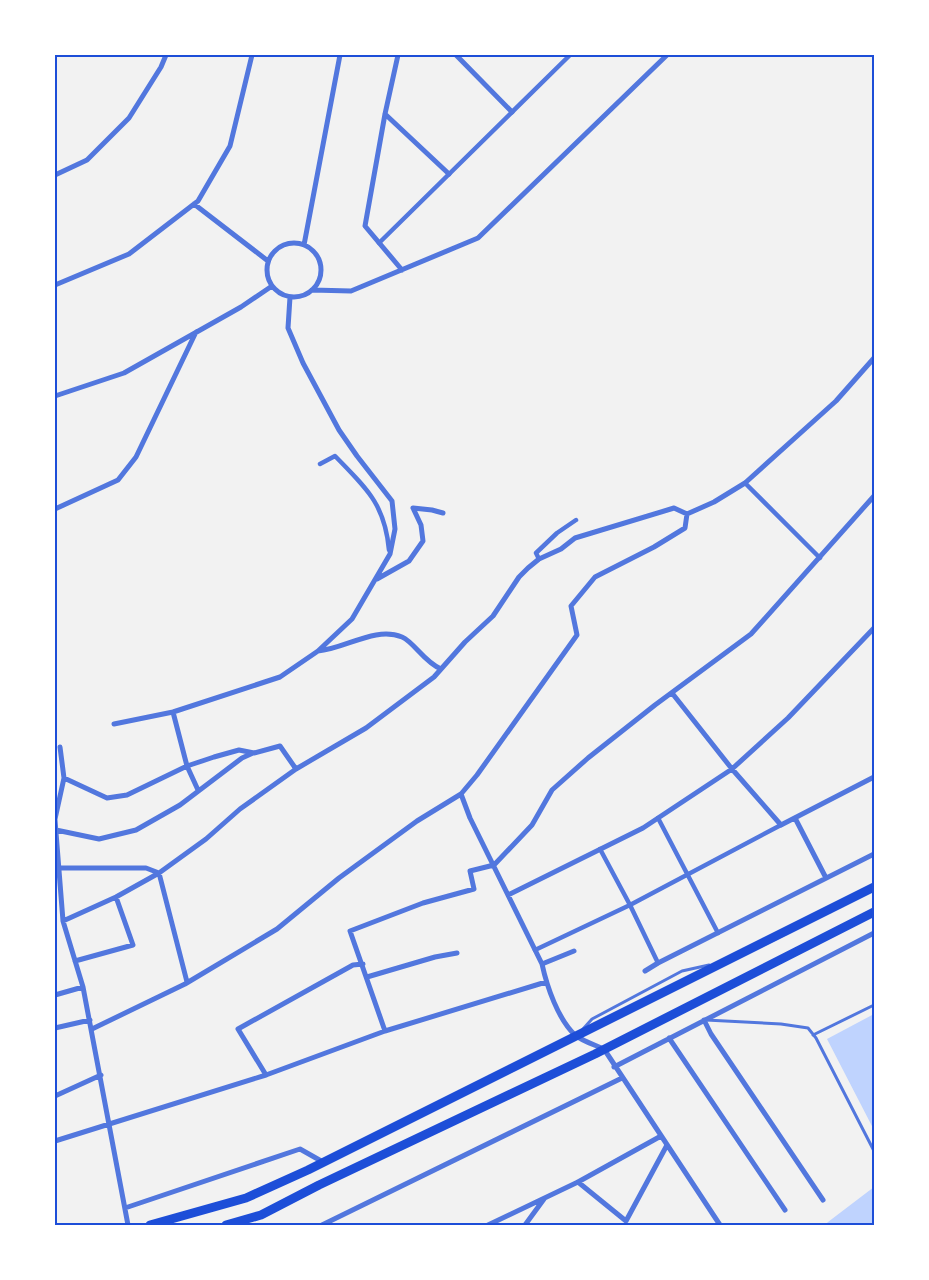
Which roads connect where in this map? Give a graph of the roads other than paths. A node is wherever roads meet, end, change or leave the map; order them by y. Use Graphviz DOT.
graph roads {
  1 [pos="166,55"];
  2 [pos="252,55"];
  3 [pos="340,55"];
  4 [pos="398,55"];
  5 [pos="456,55"];
  6 [pos="570,55"];
  7 [pos="667,55"];
  8 [pos="512,112"];
  9 [pos="385,114"];
  10 [pos="449,174"];
  11 [pos="55,175"];
  12 [pos="194,204"];
  13 [pos="379,243"];
  14 [pos="304,246"];
  15 [pos="268,261"];
  16 [pos="402,270"];
  17 [pos="55,285"];
  18 [pos="272,286"];
  19 [pos="312,290"];
  20 [pos="290,297"];
  21 [pos="196,332"];
  22 [pos="874,358"];
  23 [pos="55,396"];
  24 [pos="320,464"];
  25 [pos="745,483"];
  26 [pos="874,496"];
  27 [pos="55,509"];
  28 [pos="443,514"];
  29 [pos="687,514"];
  30 [pos="576,520"];
  31 [pos="390,554"];
  32 [pos="820,558"];
  33 [pos="539,559"];
  34 [pos="376,580"];
  35 [pos="874,628"];
  36 [pos="318,651"];
  37 [pos="440,669"];
  38 [pos="672,693"];
  39 [pos="173,712"];
  40 [pos="114,724"];
  41 [pos="58,747"];
  42 [pos="254,753"];
  43 [pos="187,766"];
  44 [pos="296,769"];
  45 [pos="732,769"];
  46 [pos="874,777"];
  47 [pos="64,778"];
  48 [pos="198,790"];
  49 [pos="461,794"];
  50 [pos="658,818"];
  51 [pos="795,818"];
  52 [pos="55,820"];
  53 [pos="781,825"];
  54 [pos="56,830"];
  55 [pos="600,849"];
  56 [pos="874,854"];
  57 [pos="494,865"];
  58 [pos="59,868"];
  59 [pos="159,873"];
  60 [pos="688,875"];
  61 [pos="826,878"];
  62 [pos="874,887"];
  63 [pos="508,896"];
  64 [pos="116,897"];
  65 [pos="630,905"];
  66 [pos="874,912"];
  67 [pos="63,921"];
  68 [pos="718,932"];
  69 [pos="874,932"];
  70 [pos="535,950"];
  71 [pos="574,950"];
  72 [pos="457,953"];
  73 [pos="75,961"];
  74 [pos="658,963"];
  75 [pos="363,964"];
  76 [pos="542,964"];
  77 [pos="645,971"];
  78 [pos="367,977"];
  79 [pos="188,982"];
  80 [pos="546,982"];
  81 [pos="83,987"];
  82 [pos="55,995"];
  83 [pos="874,1005"];
  84 [pos="90,1020"];
  85 [pos="704,1020"];
  86 [pos="55,1028"];
  87 [pos="92,1029"];
  88 [pos="386,1031"];
  89 [pos="813,1035"];
  90 [pos="576,1036"];
  91 [pos="669,1038"];
  92 [pos="604,1049"];
  93 [pos="614,1067"];
  94 [pos="101,1075"];
  95 [pos="266,1075"];
  96 [pos="622,1078"];
  97 [pos="55,1096"];
  98 [pos="110,1124"];
  99 [pos="662,1136"];
  100 [pos="55,1141"];
  101 [pos="668,1145"];
  102 [pos="874,1151"];
  103 [pos="323,1162"];
  104 [pos="578,1182"];
  105 [pos="545,1198"];
  106 [pos="823,1200"];
  107 [pos="125,1208"];
  108 [pos="785,1210"];
  109 [pos="128,1225"];
  110 [pos="150,1225"];
  111 [pos="226,1225"];
  112 [pos="322,1225"];
  113 [pos="488,1225"];
  114 [pos="526,1225"];
  115 [pos="720,1225"];
  1 -- 11 [label="street"];
  2 -- 12 [label="street"];
  3 -- 14 [label="street"];
  4 -- 9 [label="street"];
  5 -- 8 [label="street"];
  6 -- 8 [label="street"];
  7 -- 16 [label="street"];
  8 -- 10 [label="street"];
  9 -- 10 [label="street"];
  9 -- 13 [label="street"];
  10 -- 13 [label="street"];
  12 -- 15 [label="street"];
  12 -- 17 [label="street"];
  13 -- 16 [label="street"];
  14 -- 15 [label="street"];
  14 -- 19 [label="street"];
  15 -- 18 [label="street"];
  16 -- 19 [label="street"];
  18 -- 20 [label="street"];
  18 -- 21 [label="street"];
  19 -- 20 [label="street"];
  20 -- 31 [label="street"];
  21 -- 23 [label="street"];
  21 -- 27 [label="street"];
  22 -- 25 [label="street"];
  24 -- 31 [label="street"];
  25 -- 29 [label="street"];
  25 -- 32 [label="street"];
  26 -- 32 [label="street"];
  28 -- 34 [label="street"];
  29 -- 33 [label="street"];
  29 -- 49 [label="street"];
  30 -- 33 [label="street"];
  31 -- 34 [label="street"];
  32 -- 38 [label="street"];
  33 -- 37 [label="street"];
  34 -- 36 [label="street"];
  35 -- 45 [label="street"];
  36 -- 37 [label="street"];
  36 -- 39 [label="street"];
  37 -- 44 [label="street"];
  38 -- 45 [label="street"];
  38 -- 57 [label="street"];
  39 -- 40 [label="street"];
  39 -- 43 [label="street"];
  41 -- 47 [label="street"];
  42 -- 43 [label="street"];
  42 -- 44 [label="street"];
  42 -- 48 [label="street"];
  43 -- 47 [label="street"];
  43 -- 48 [label="street"];
  44 -- 59 [label="street"];
  45 -- 50 [label="street"];
  45 -- 53 [label="street"];
  46 -- 51 [label="street"];
  47 -- 52 [label="street"];
  48 -- 54 [label="street"];
  49 -- 57 [label="street"];
  49 -- 79 [label="street"];
  50 -- 55 [label="street"];
  50 -- 60 [label="street"];
  51 -- 53 [label="street"];
  51 -- 61 [label="street"];
  52 -- 54 [label="street"];
  53 -- 60 [label="street"];
  54 -- 58 [label="street"];
  55 -- 63 [label="street"];
  55 -- 65 [label="street"];
  56 -- 61 [label="street"];
  57 -- 63 [label="street"];
  57 -- 75 [label="street"];
  58 -- 59 [label="street"];
  58 -- 67 [label="street"];
  59 -- 64 [label="street"];
  59 -- 79 [label="street"];
  60 -- 65 [label="street"];
  60 -- 68 [label="street"];
  61 -- 68 [label="street"];
  62 -- 90 [label="main road"];
  63 -- 70 [label="street"];
  64 -- 67 [label="street"];
  64 -- 73 [label="street"];
  65 -- 70 [label="street"];
  65 -- 74 [label="street"];
  66 -- 92 [label="main road"];
  67 -- 73 [label="street"];
  68 -- 74 [label="street"];
  69 -- 85 [label="street"];
  70 -- 76 [label="street"];
  71 -- 76 [label="street"];
  72 -- 78 [label="street"];
  73 -- 81 [label="street"];
  74 -- 77 [label="street"];
  75 -- 78 [label="street"];
  75 -- 95 [label="street"];
  76 -- 80 [label="street"];
  78 -- 88 [label="street"];
  79 -- 87 [label="street"];
  80 -- 88 [label="street"];
  80 -- 90 [label="street"];
  81 -- 82 [label="street"];
  81 -- 84 [label="street"];
  83 -- 89 [label="lane"];
  84 -- 86 [label="street"];
  84 -- 87 [label="street"];
  85 -- 89 [label="lane"];
  85 -- 91 [label="street"];
  85 -- 106 [label="street"];
  87 -- 94 [label="street"];
  88 -- 95 [label="street"];
  89 -- 102 [label="lane"];
  90 -- 92 [label="street"];
  90 -- 103 [label="main road"];
  91 -- 93 [label="street"];
  91 -- 108 [label="street"];
  92 -- 93 [label="street"];
  92 -- 111 [label="main road"];
  93 -- 96 [label="street"];
  94 -- 97 [label="street"];
  94 -- 98 [label="street"];
  95 -- 98 [label="street"];
  96 -- 99 [label="street"];
  96 -- 112 [label="street"];
  98 -- 100 [label="street"];
  98 -- 107 [label="street"];
  99 -- 101 [label="street"];
  99 -- 104 [label="street"];
  101 -- 104 [label="street"];
  101 -- 115 [label="street"];
  103 -- 107 [label="street"];
  103 -- 110 [label="main road"];
  104 -- 105 [label="street"];
  105 -- 113 [label="street"];
  105 -- 114 [label="street"];
  107 -- 109 [label="street"];
}
